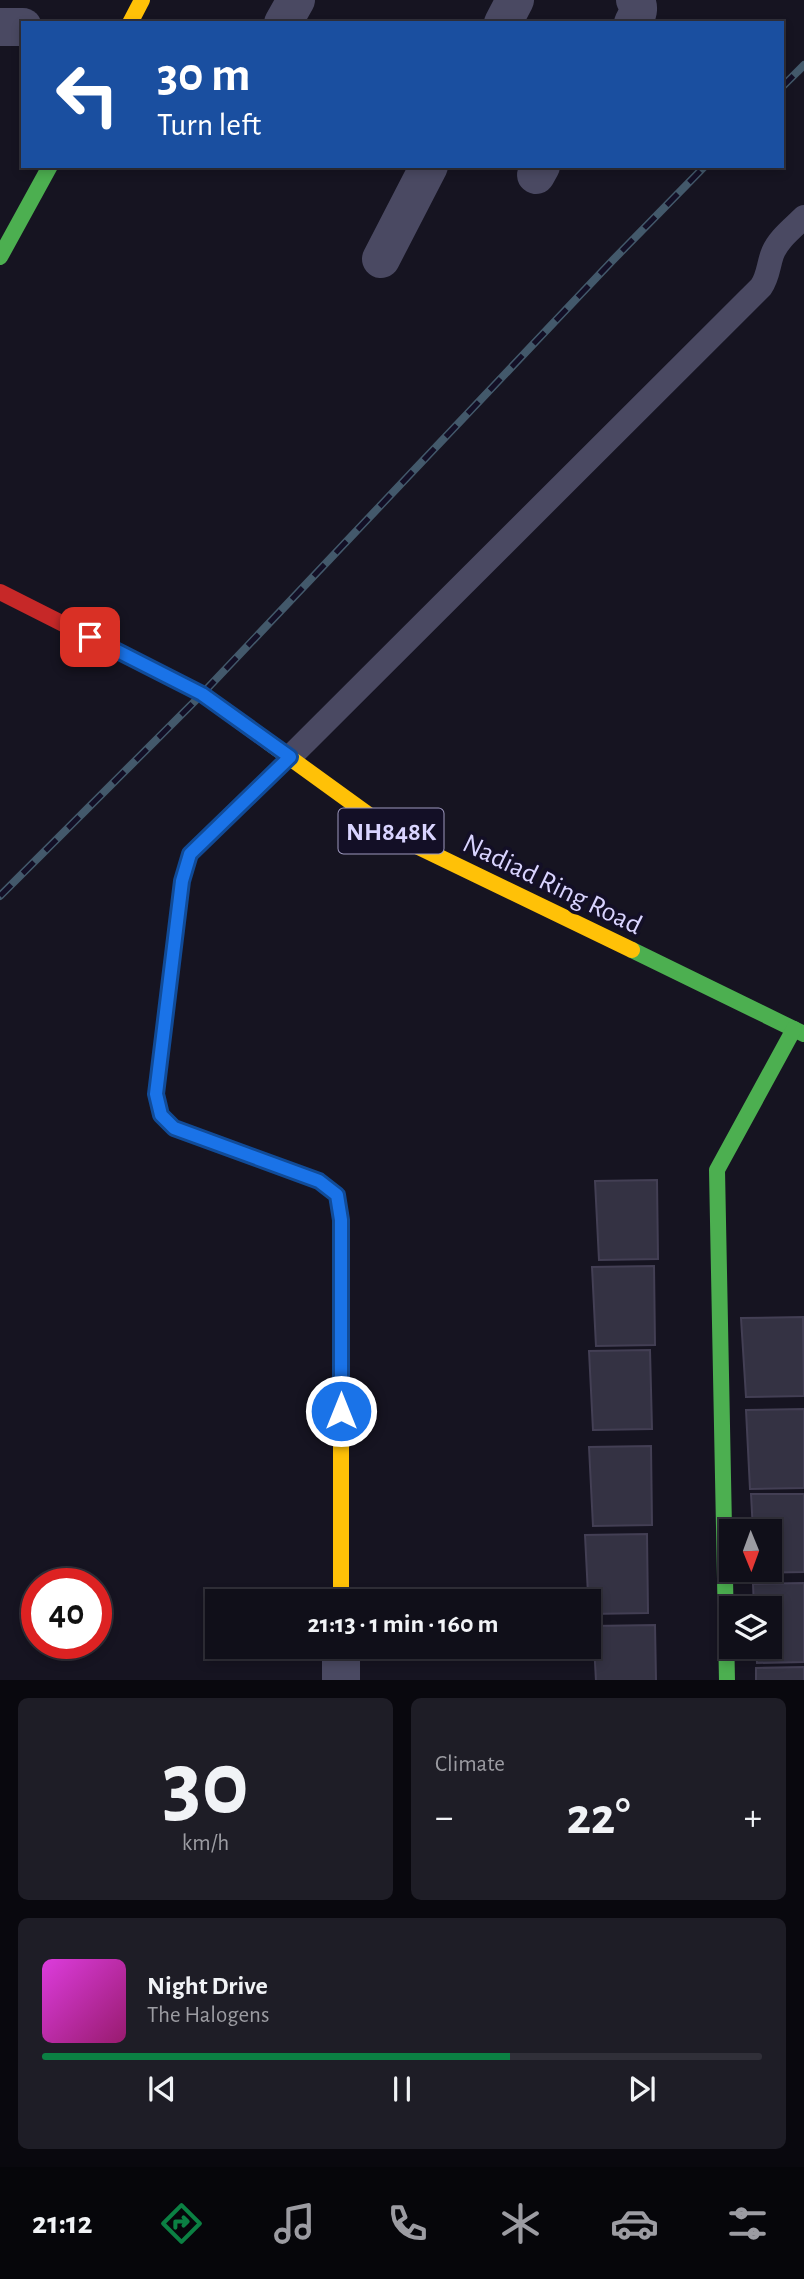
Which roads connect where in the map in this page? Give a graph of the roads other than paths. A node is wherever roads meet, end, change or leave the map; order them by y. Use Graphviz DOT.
graph roads {
  1 [pos="142,0"];
  2 [pos="296,0"];
  3 [pos="515,0"];
  4 [pos="635,0"];
  5 [pos="131,21"];
  6 [pos="284,21"];
  7 [pos="504,21"];
  8 [pos="634,21"];
  9 [pos="0,27"];
  10 [pos="21,27"];
  11 [pos="49,168"];
  12 [pos="428,168"];
  13 [pos="804,217"];
  14 [pos="0,257"];
  15 [pos="381,259"];
  16 [pos="0,592"];
  17 [pos="290,757"];
  18 [pos="799,1032"];
  19 [pos="341,1589"];
  20 [pos="341,1659"];
  21 [pos="341,1680"];
  22 [pos="727,1680"];
  1 -- 5 [label="main road"];
  2 -- 6 [label="street"];
  3 -- 7 [label="street"];
  4 -- 8 [label="street"];
  9 -- 10 [label="street"];
  11 -- 14 [label="main road"];
  12 -- 15 [label="street"];
  13 -- 17 [label="lane"];
  16 -- 17 [label="main road, Nadiad Ring Road / NH848K"];
  17 -- 18 [label="main road, Nadiad Ring Road / NH848K"];
  17 -- 19 [label="main road"];
  18 -- 22 [label="main road"];
  20 -- 21 [label="street"];
}
